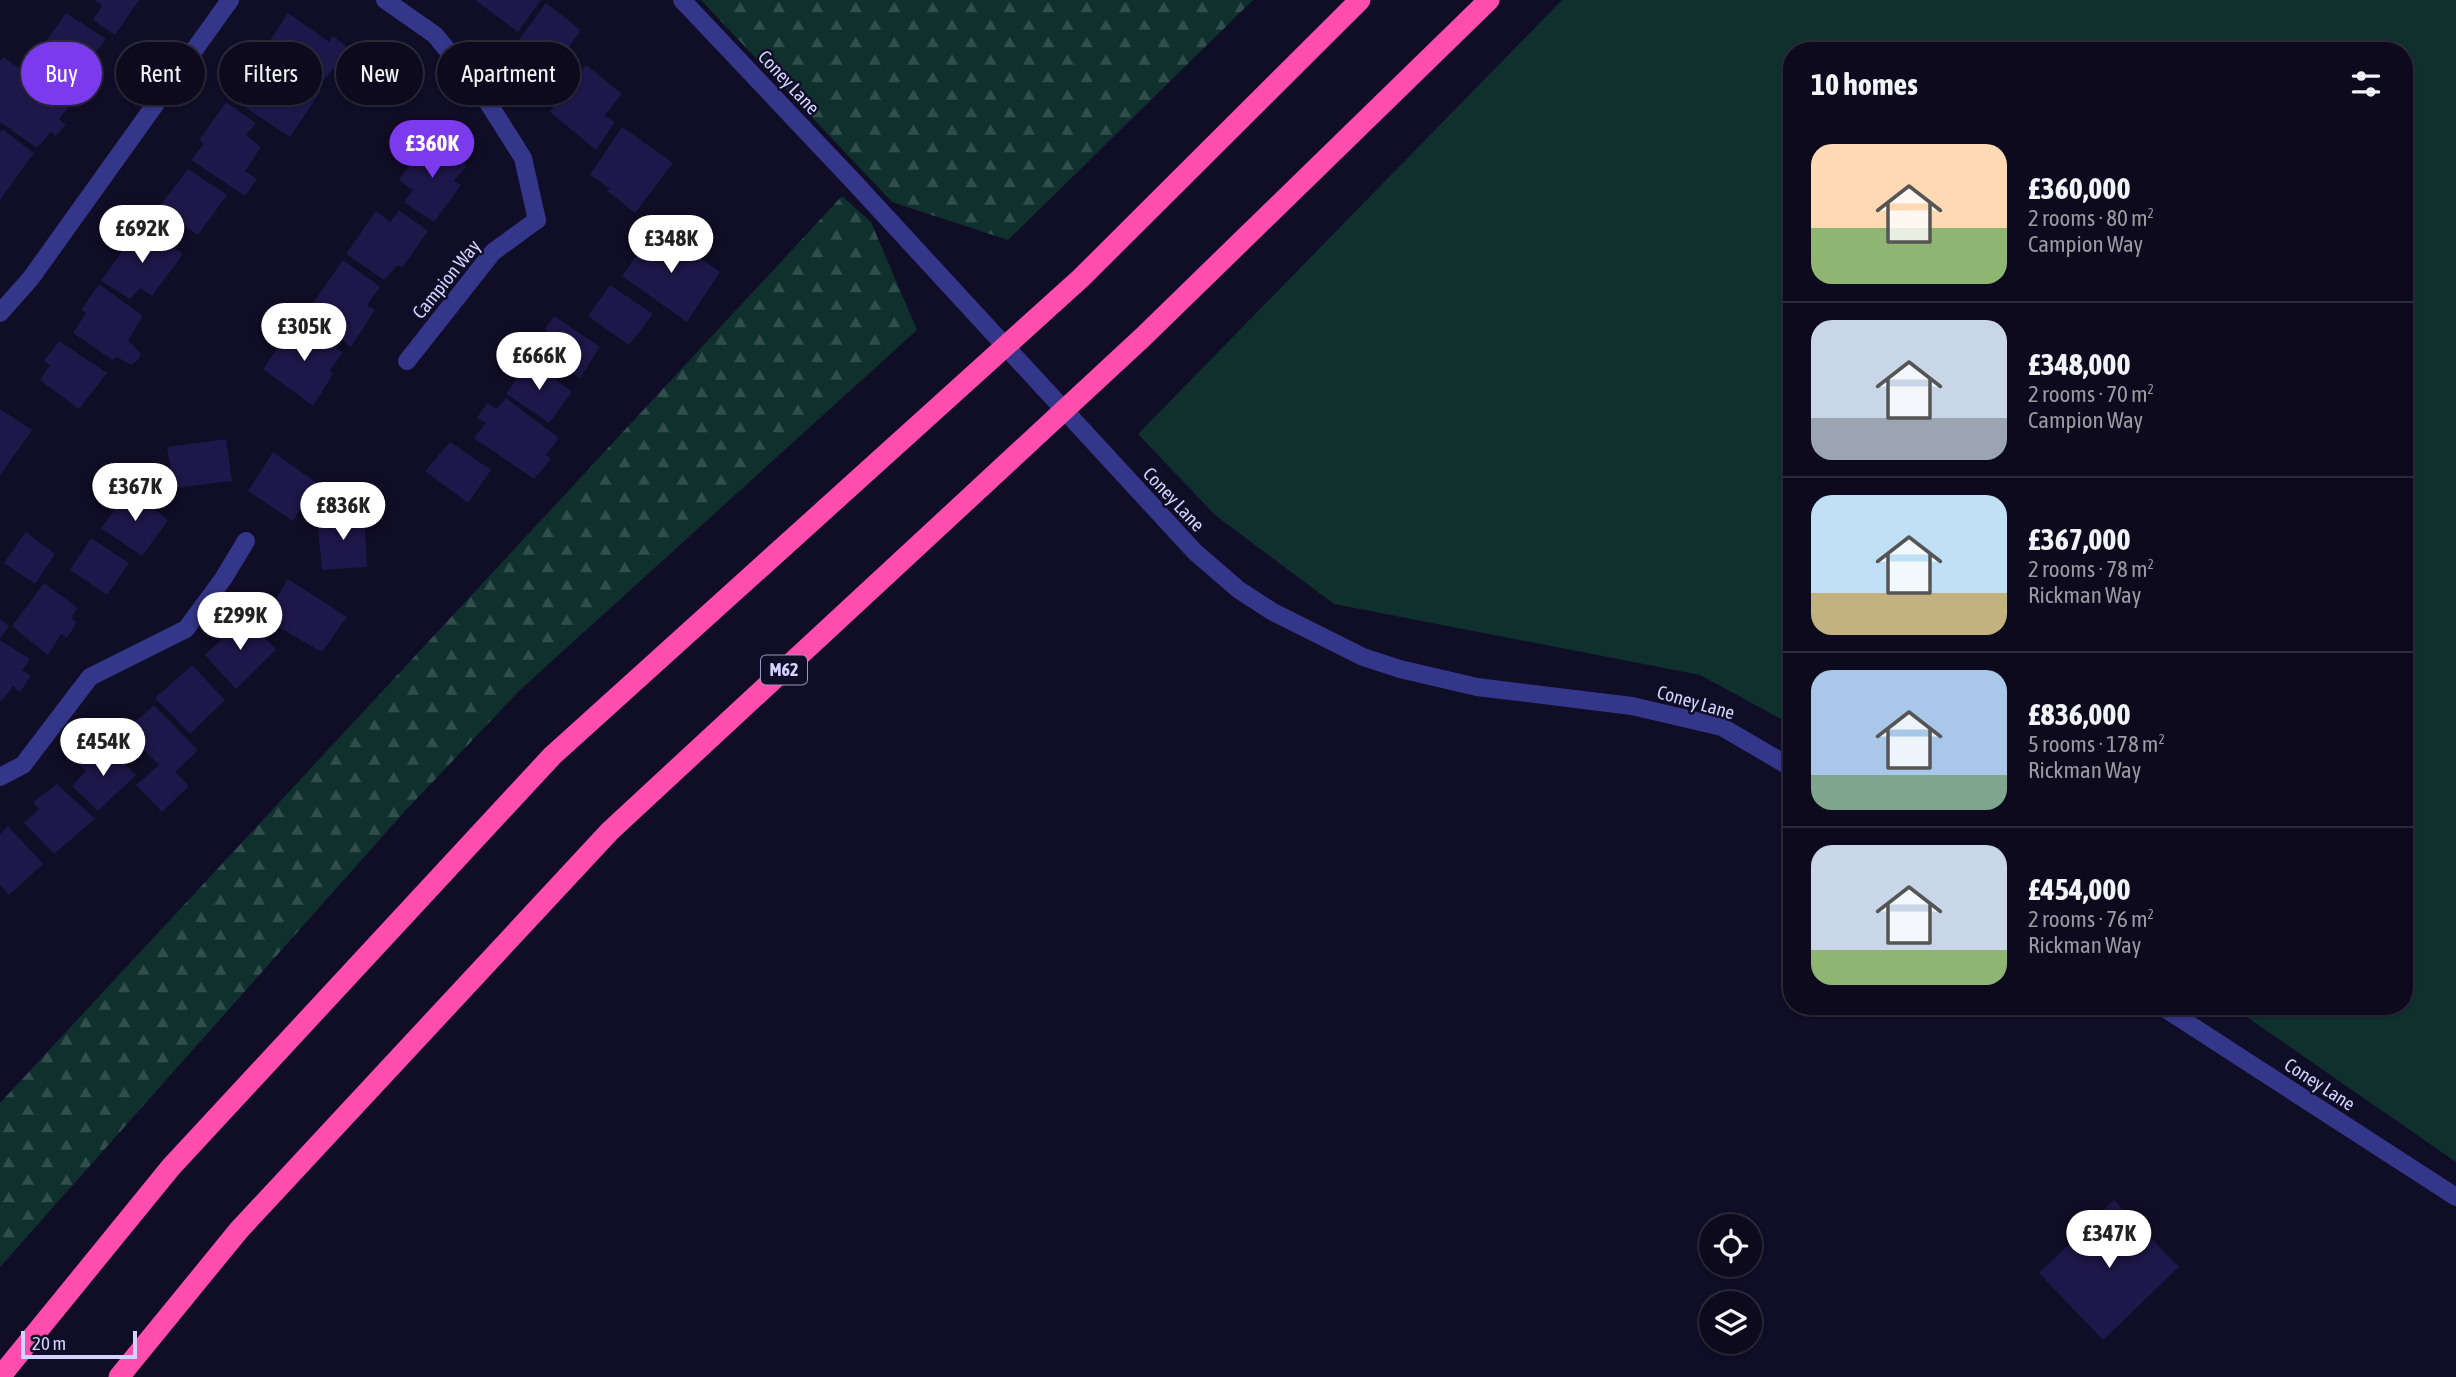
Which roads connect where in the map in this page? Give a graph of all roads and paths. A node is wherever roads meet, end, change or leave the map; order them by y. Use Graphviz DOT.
graph roads {
  1 [pos="230,0"];
  2 [pos="385,0"];
  3 [pos="682,0"];
  4 [pos="1360,0"];
  5 [pos="1489,0"];
  6 [pos="0,313"];
  7 [pos="407,361"];
  8 [pos="246,541"];
  9 [pos="1783,763"];
  10 [pos="0,777"];
  11 [pos="2175,1015"];
  12 [pos="2456,1197"];
  13 [pos="0,1377"];
  14 [pos="119,1377"];
  1 -- 6 [label="street"];
  2 -- 7 [label="street, Campion Way"];
  3 -- 9 [label="street, Coney Lane"];
  4 -- 13 [label="highway"];
  5 -- 14 [label="highway, M62"];
  8 -- 10 [label="street"];
  11 -- 12 [label="street, Coney Lane"];
}
